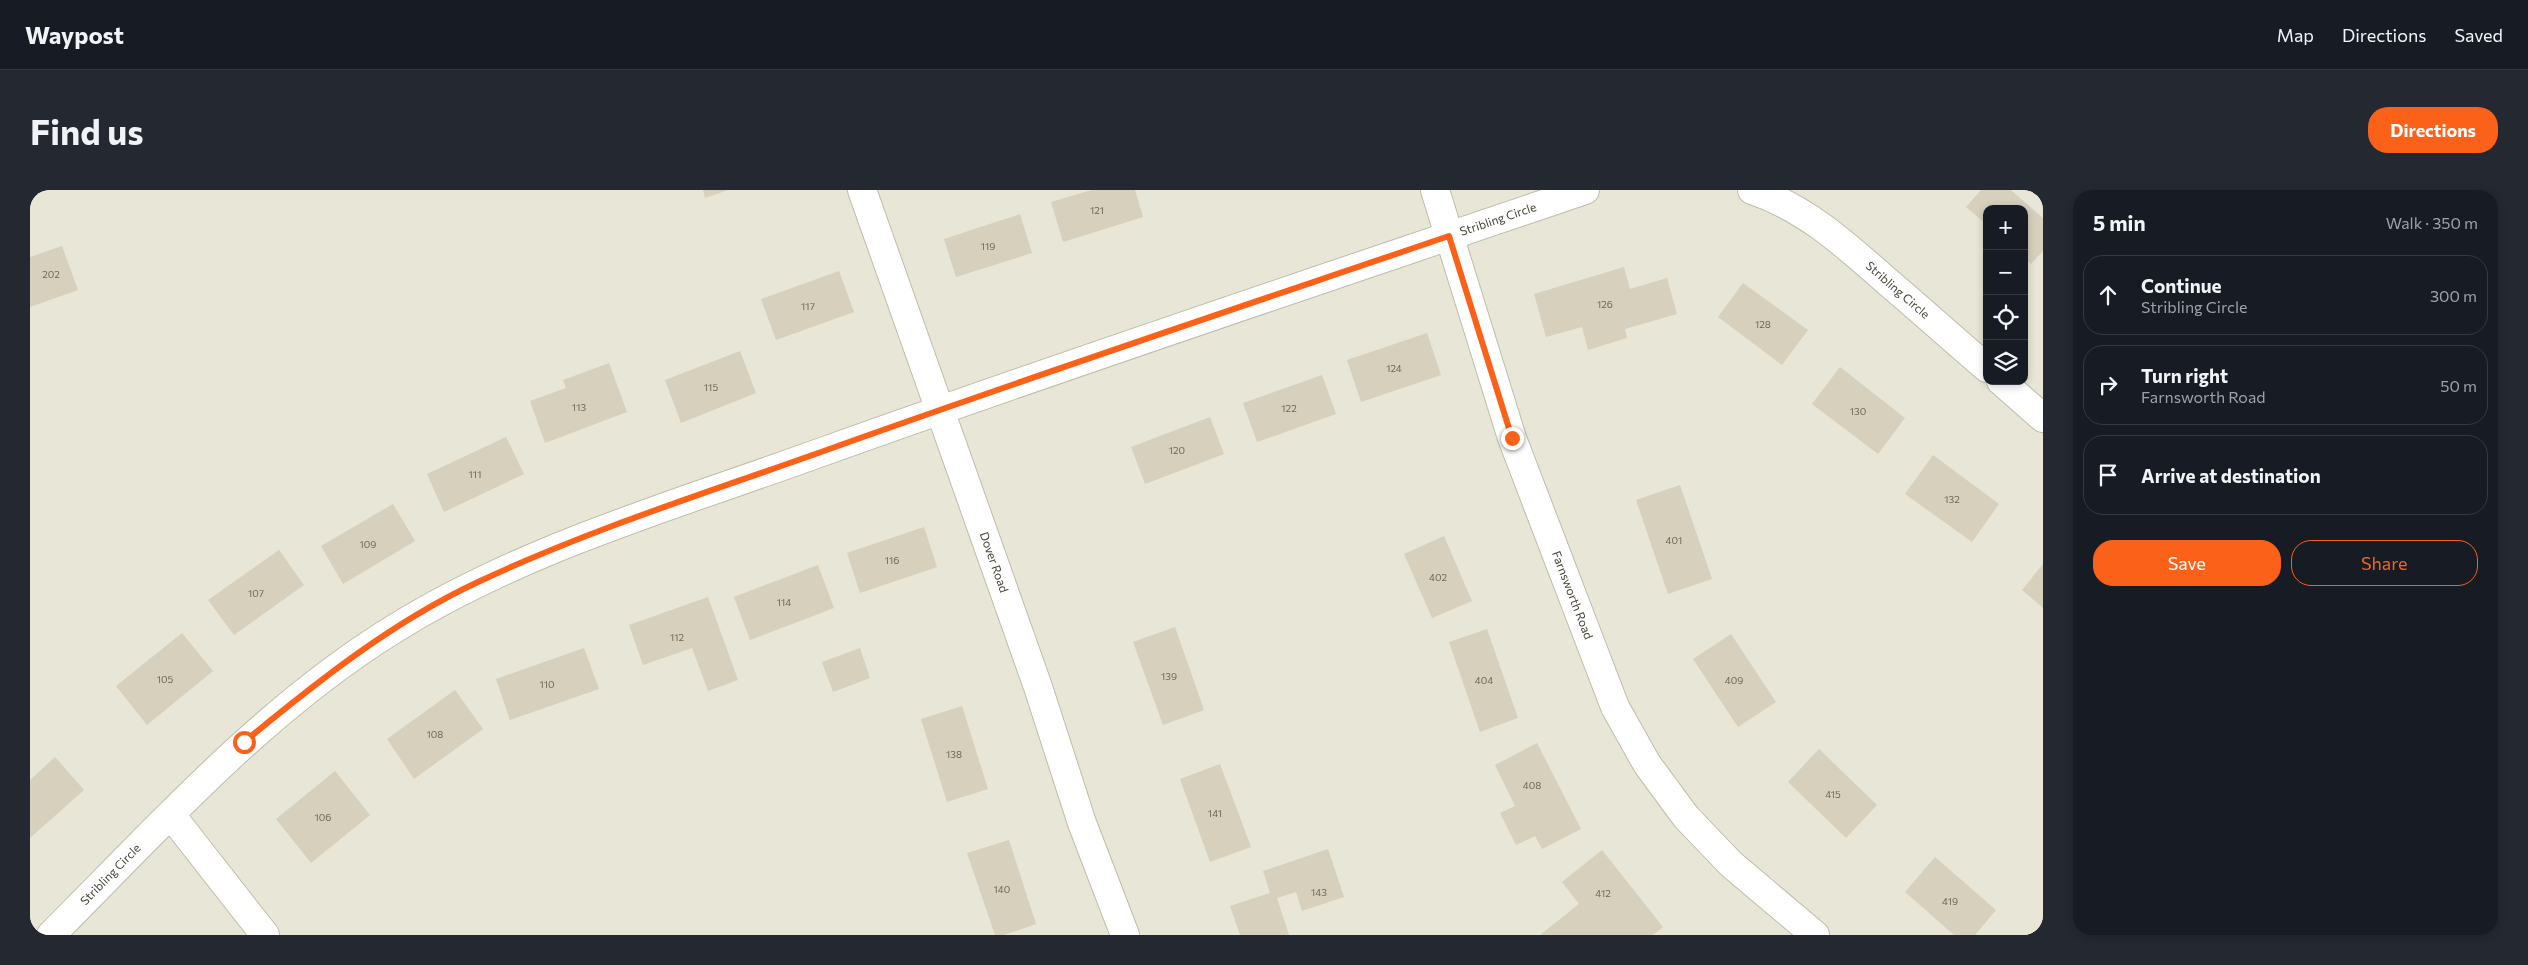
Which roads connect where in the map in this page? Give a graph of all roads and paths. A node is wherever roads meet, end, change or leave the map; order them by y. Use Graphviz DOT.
graph roads {
  1 [pos="862,190"];
  2 [pos="1435,190"];
  3 [pos="1585,190"];
  4 [pos="1752,190"];
  5 [pos="1449,236"];
  6 [pos="1983,365"];
  7 [pos="2006,385"];
  8 [pos="940,410"];
  9 [pos="2043,418"];
  10 [pos="171,815"];
  11 [pos="51,935"];
  12 [pos="265,935"];
  13 [pos="1125,935"];
  14 [pos="1815,935"];
  1 -- 8 [label="street, Dover Road"];
  2 -- 5 [label="street, Farnsworth Road"];
  3 -- 5 [label="street, Stribling Circle"];
  4 -- 6 [label="street, Stribling Circle"];
  5 -- 8 [label="street, Stribling Circle"];
  5 -- 14 [label="street, Farnsworth Road"];
  7 -- 9 [label="street"];
  8 -- 10 [label="street, Stribling Circle"];
  8 -- 13 [label="street, Dover Road"];
  10 -- 11 [label="street, Stribling Circle"];
  10 -- 12 [label="street"];
}
